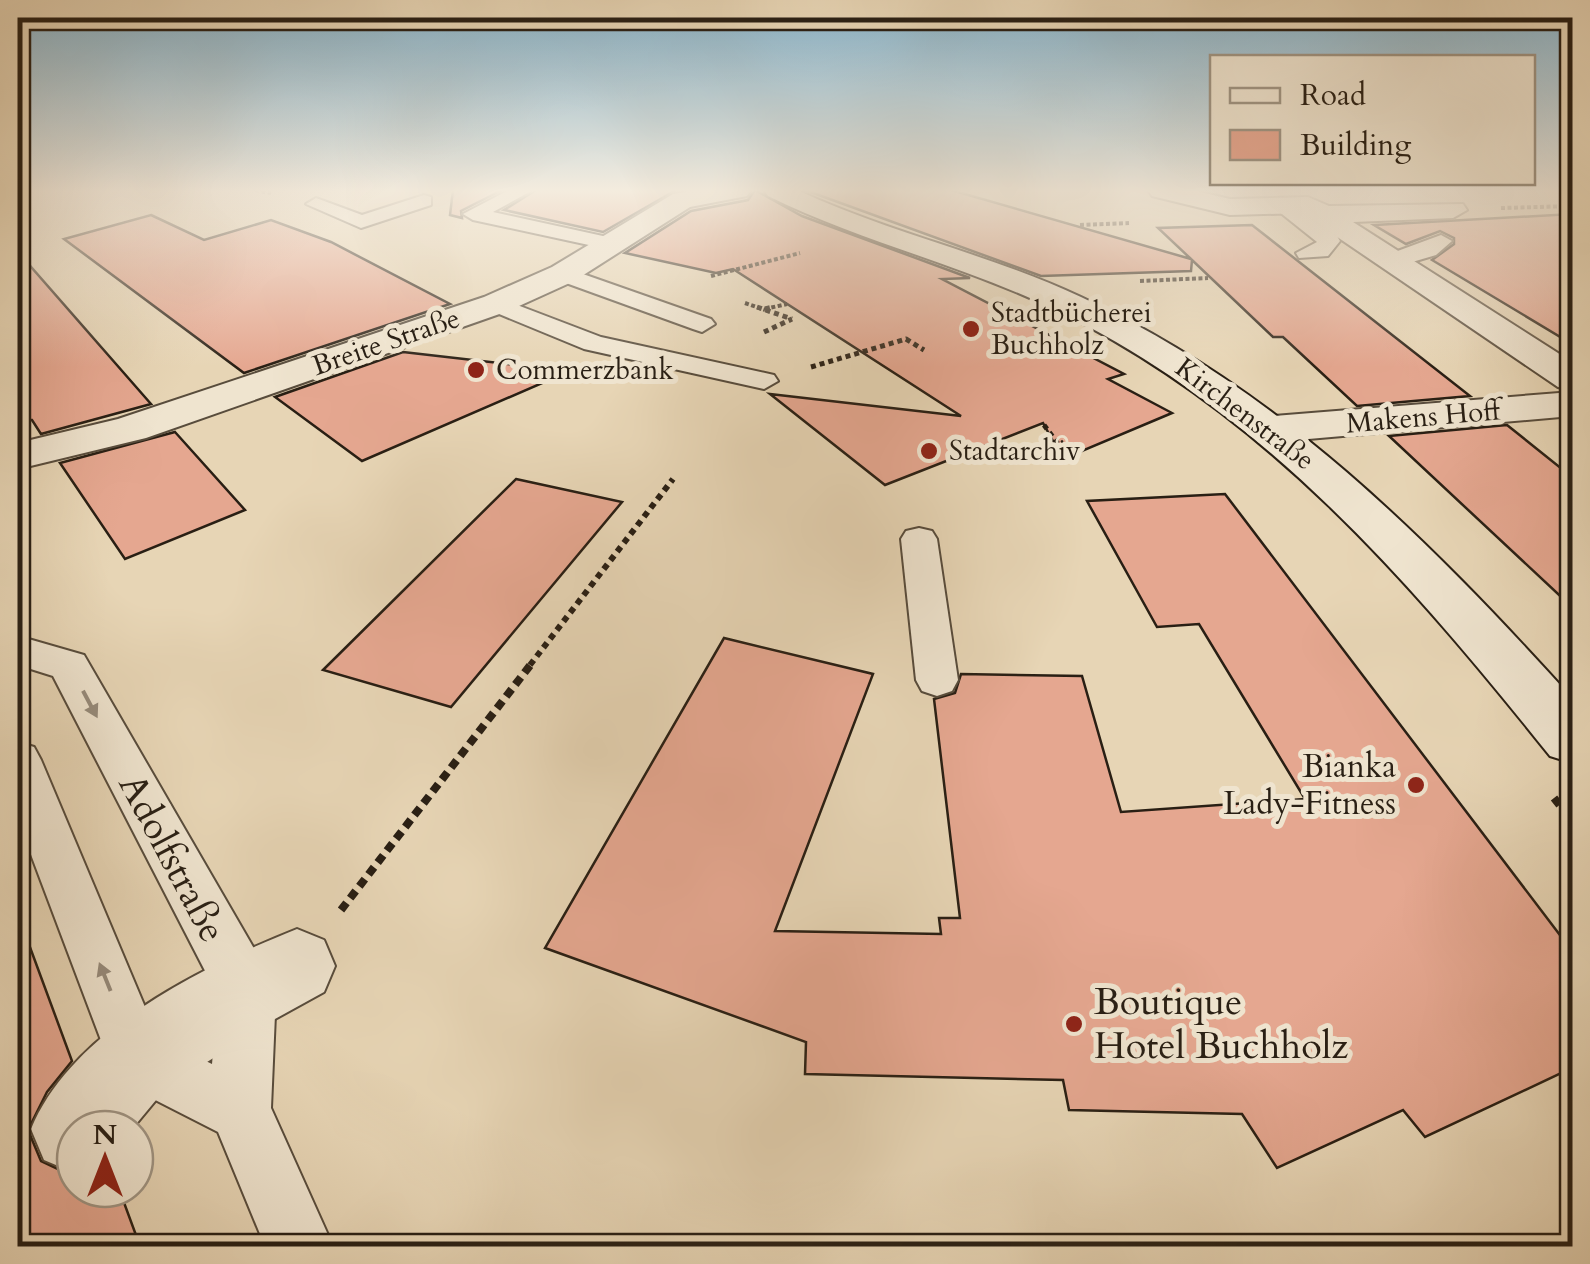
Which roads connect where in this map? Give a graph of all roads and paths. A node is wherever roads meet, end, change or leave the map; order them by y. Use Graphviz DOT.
graph roads {
  1 [pos="604,249"];
  2 [pos="933,249"];
  3 [pos="1322,249"];
  4 [pos="1374,249"];
  5 [pos="1429,249"];
  6 [pos="1307,252"];
  7 [pos="799,254"];
  8 [pos="1392,261"];
  9 [pos="1192,273"];
  10 [pos="564,274"];
  11 [pos="1197,279"];
  12 [pos="627,297"];
  13 [pos="496,304"];
  14 [pos="787,304"];
  15 [pos="764,309"];
  16 [pos="702,324"];
  17 [pos="924,350"];
  18 [pos="1572,379"];
  19 [pos="764,381"];
  20 [pos="1572,404"];
  21 [pos="1044,425"];
  22 [pos="1274,429"];
  23 [pos="18,456"];
  24 [pos="1067,456"];
  25 [pos="673,480"];
  26 [pos="919,539"];
  27 [pos="18,650"];
  28 [pos="938,680"];
  29 [pos="1572,739"];
  30 [pos="18,760"];
  31 [pos="1548,791"];
  32 [pos="1572,821"];
  33 [pos="272,978"];
  34 [pos="138,1059"];
  35 [pos="93,1109"];
  36 [pos="240,1110"];
  37 [pos="299,1246"];
  1 -- 10 [label="street, Breite Straße"];
  2 -- 22 [label="street, Kirchenstraße"];
  3 -- 6 [label="lane"];
  4 -- 8 [label="street"];
  5 -- 8 [label="lane"];
  7 -- 12 [label="path"];
  8 -- 18 [label="street"];
  9 -- 11 [label="path"];
  10 -- 12 [label="lane"];
  10 -- 13 [label="street, Breite Straße"];
  12 -- 16 [label="lane"];
  13 -- 19 [label="lane"];
  13 -- 23 [label="street, Breite Straße"];
  14 -- 15 [label="path"];
  17 -- 19 [label="path"];
  20 -- 22 [label="street, Makens Hoff"];
  21 -- 24 [label="path"];
  22 -- 29 [label="street, Kirchenstraße"];
  25 -- 33 [label="path"];
  26 -- 28 [label="lane"];
  27 -- 33 [label="lane, Adolfstraße, one-way"];
  34 -- 30 [label="lane, one-way"];
  31 -- 32 [label="path"];
  33 -- 34 [label="street"];
  33 -- 36 [label="lane"];
  34 -- 35 [label="street"];
  34 -- 36 [label="lane"];
  36 -- 37 [label="lane"];
}
